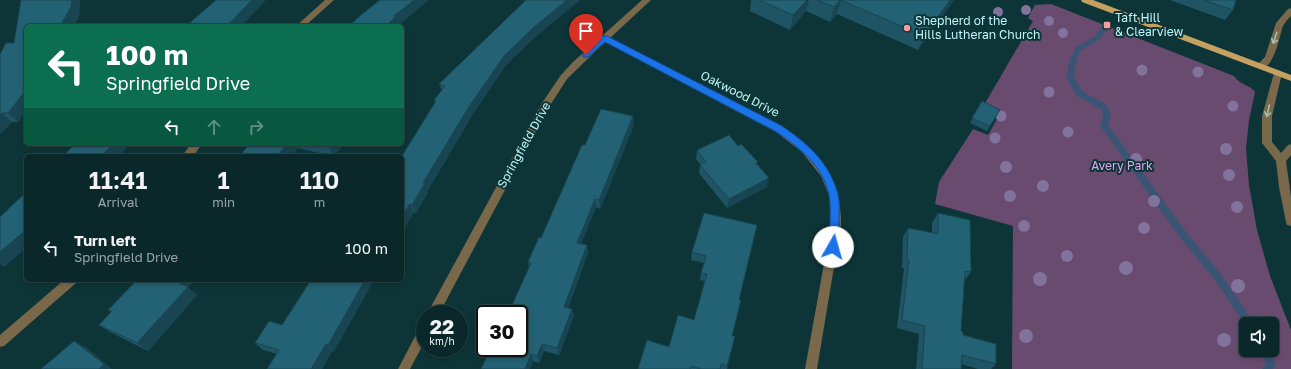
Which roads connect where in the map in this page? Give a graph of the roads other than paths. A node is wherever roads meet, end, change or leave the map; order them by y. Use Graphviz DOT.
graph roads {
  1 [pos="330,0"];
  2 [pos="647,0"];
  3 [pos="1085,0"];
  4 [pos="1291,11"];
  5 [pos="302,24"];
  6 [pos="604,38"];
  7 [pos="1260,66"];
  8 [pos="1278,73"];
  9 [pos="1291,78"];
  10 [pos="195,146"];
  11 [pos="1291,148"];
  12 [pos="189,154"];
  13 [pos="1282,160"];
  14 [pos="1291,222"];
  15 [pos="70,282"];
  16 [pos="438,305"];
  17 [pos="0,342"];
  18 [pos="416,346"];
  19 [pos="404,369"];
  20 [pos="811,369"];
  1 -- 5 [label="street"];
  2 -- 6 [label="street, Springfield Drive"];
  3 -- 7 [label="main road"];
  4 -- 7 [label="street, one-way"];
  6 -- 16 [label="street, Springfield Drive"];
  6 -- 20 [label="street, Oakwood Drive"];
  7 -- 8 [label="main road"];
  8 -- 9 [label="main road"];
  8 -- 13 [label="street, one-way"];
  10 -- 12 [label="street"];
  11 -- 13 [label="street"];
  13 -- 14 [label="street"];
  15 -- 17 [label="street"];
  18 -- 19 [label="street"];
}
